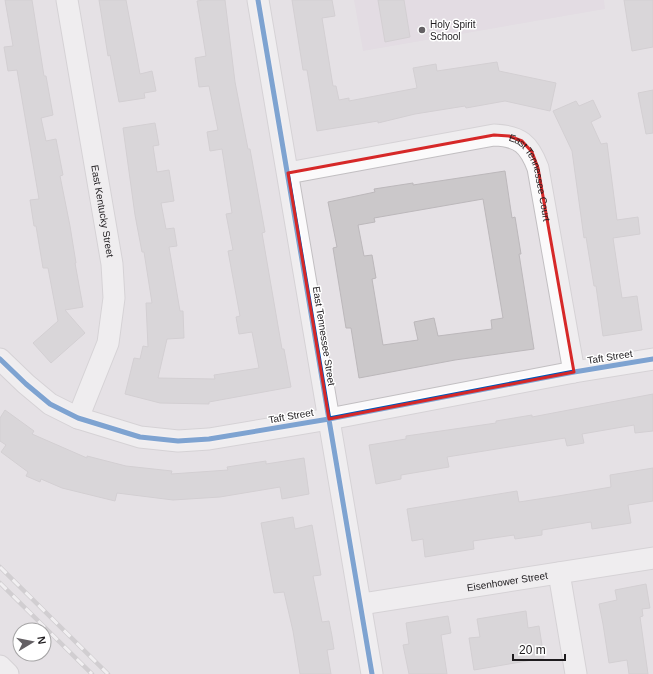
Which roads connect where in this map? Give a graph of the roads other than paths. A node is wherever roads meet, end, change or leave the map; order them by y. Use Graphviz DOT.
graph roads {
  1 [pos="66,0"];
  2 [pos="258,0"];
  3 [pos="288,173"];
  4 [pos="0,359"];
  5 [pos="653,359"];
  6 [pos="574,372"];
  7 [pos="78,418"];
  8 [pos="329,419"];
  9 [pos="653,558"];
  10 [pos="559,573"];
  11 [pos="362,604"];
  12 [pos="0,666"];
  13 [pos="8,674"];
  14 [pos="372,674"];
  15 [pos="576,674"];
  1 -- 7 [label="street, East Kentucky Street"];
  2 -- 3 [label="street, East Tennessee Street"];
  3 -- 6 [label="street, East Tennessee Court"];
  3 -- 8 [label="street, East Tennessee Street"];
  4 -- 7 [label="street, Taft Street"];
  5 -- 6 [label="street, Taft Street"];
  6 -- 8 [label="street, Taft Street"];
  7 -- 8 [label="street, Taft Street"];
  8 -- 11 [label="street, East Tennessee Street"];
  9 -- 10 [label="street, Eisenhower Street"];
  10 -- 11 [label="street, Eisenhower Street"];
  10 -- 15 [label="street"];
  11 -- 14 [label="street, East Tennessee Street"];
  12 -- 13 [label="street"];
}
